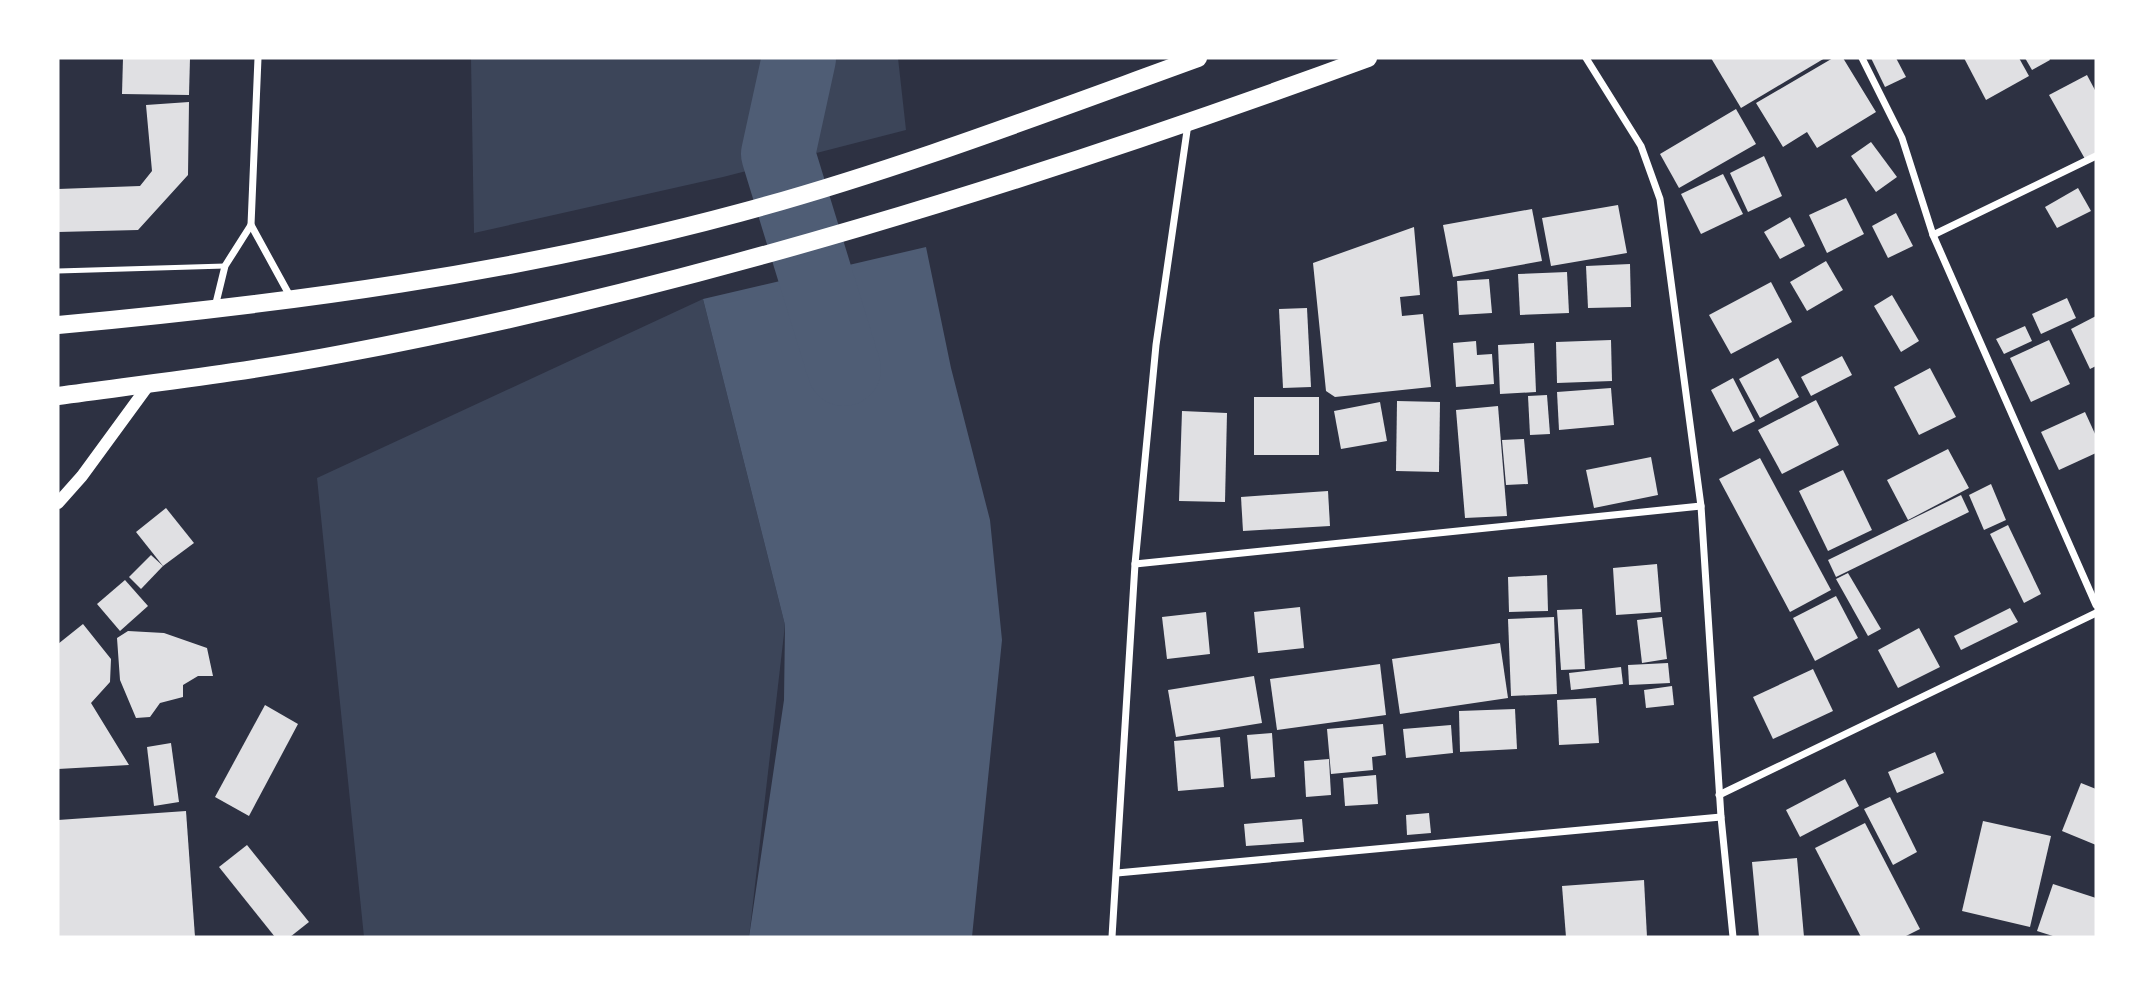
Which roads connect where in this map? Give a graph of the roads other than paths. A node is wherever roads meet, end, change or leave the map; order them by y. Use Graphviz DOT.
graph roads {
  1 [pos="258,58"];
  2 [pos="1198,58"];
  3 [pos="1368,58"];
  4 [pos="1586,58"];
  5 [pos="1862,58"];
  6 [pos="1188,124"];
  7 [pos="2096,156"];
  8 [pos="251,225"];
  9 [pos="1933,235"];
  10 [pos="225,265"];
  11 [pos="58,271"];
  12 [pos="292,300"];
  13 [pos="214,311"];
  14 [pos="58,325"];
  15 [pos="150,383"];
  16 [pos="58,396"];
  17 [pos="58,503"];
  18 [pos="1701,506"];
  19 [pos="1135,564"];
  20 [pos="2096,605"];
  21 [pos="2096,613"];
  22 [pos="1719,795"];
  23 [pos="1721,817"];
  24 [pos="1116,873"];
  25 [pos="1112,937"];
  26 [pos="1733,937"];
  1 -- 8 [label="street"];
  2 -- 12 [label="main road"];
  3 -- 6 [label="main road"];
  4 -- 18 [label="street"];
  5 -- 9 [label="street"];
  6 -- 15 [label="main road"];
  6 -- 19 [label="street"];
  7 -- 9 [label="street"];
  8 -- 10 [label="street"];
  8 -- 12 [label="street"];
  9 -- 20 [label="street"];
  10 -- 11 [label="lane"];
  10 -- 13 [label="street"];
  12 -- 13 [label="main road"];
  13 -- 14 [label="main road"];
  15 -- 16 [label="main road"];
  15 -- 17 [label="street"];
  18 -- 19 [label="street"];
  18 -- 22 [label="street"];
  19 -- 24 [label="street"];
  21 -- 22 [label="street"];
  22 -- 23 [label="street"];
  23 -- 24 [label="street"];
  23 -- 26 [label="street"];
  24 -- 25 [label="street"];
}
